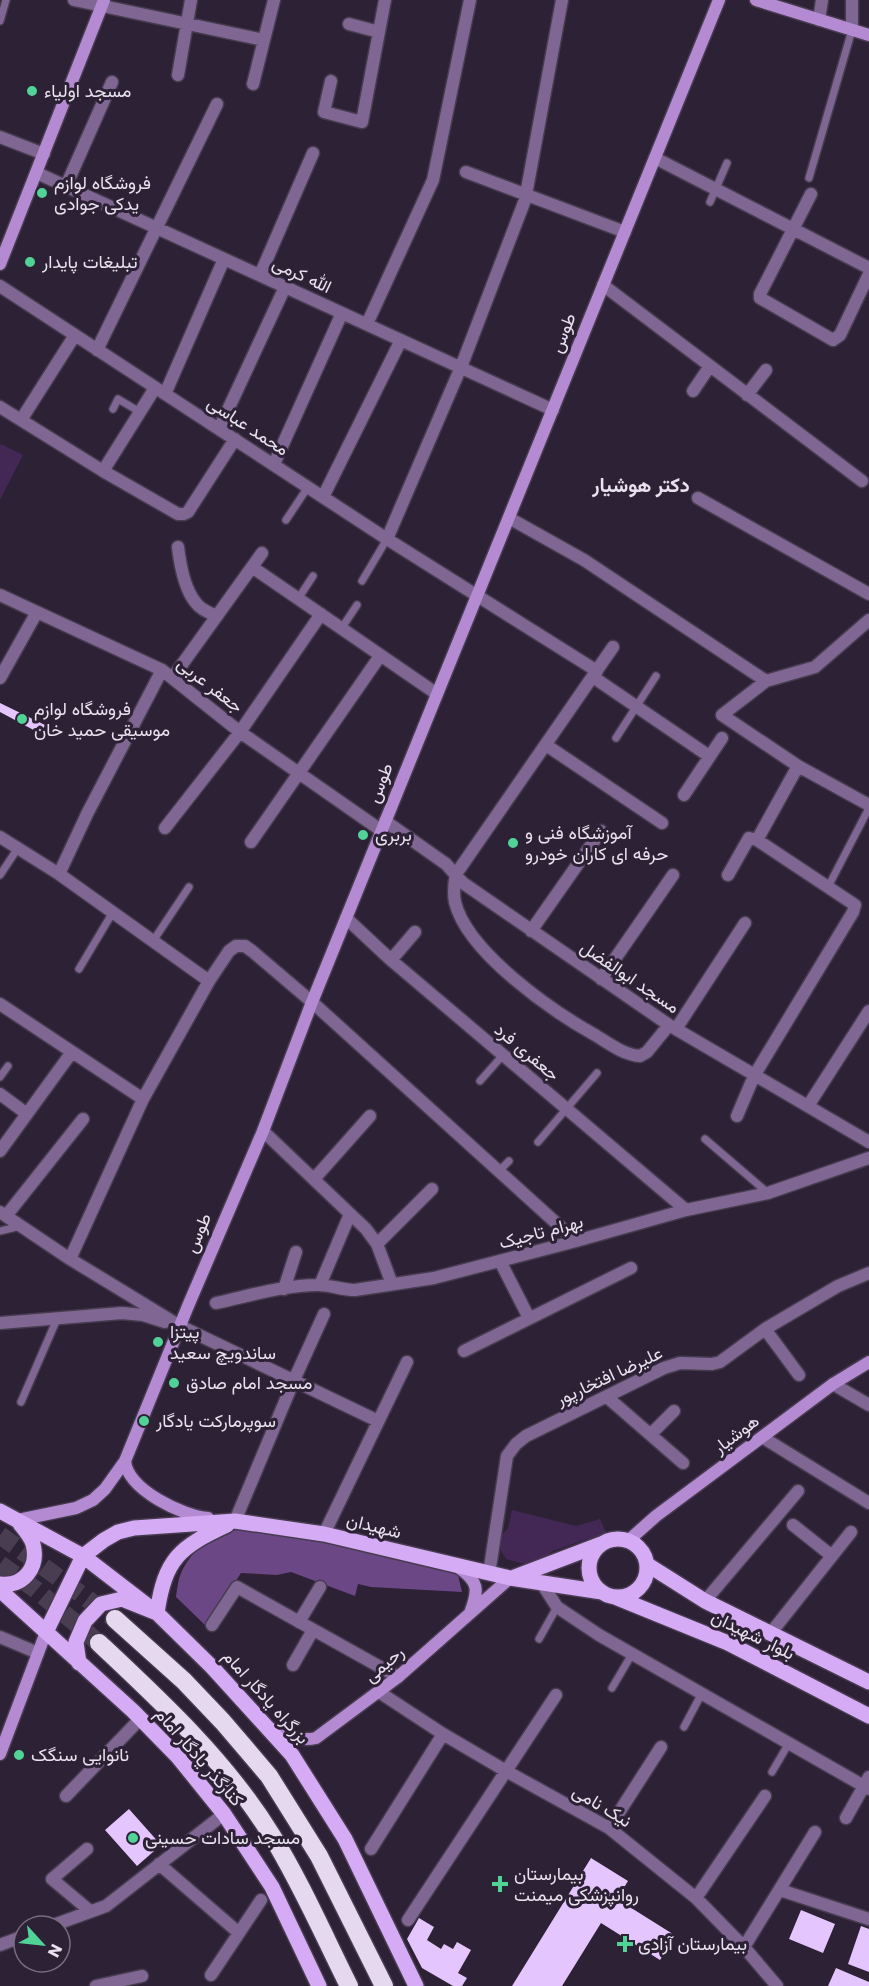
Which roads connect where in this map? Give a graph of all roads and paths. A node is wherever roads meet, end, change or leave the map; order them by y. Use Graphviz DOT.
graph roads {
  1 [pos="6,0"];
  2 [pos="74,0"];
  3 [pos="191,0"];
  4 [pos="274,0"];
  5 [pos="386,0"];
  6 [pos="470,0"];
  7 [pos="562,0"];
  8 [pos="719,0"];
  9 [pos="756,0"];
  10 [pos="822,0"];
  11 [pos="852,0"];
  12 [pos="103,2"];
  13 [pos="819,20"];
  14 [pos="0,21"];
  15 [pos="188,23"];
  16 [pos="349,24"];
  17 [pos="852,30"];
  18 [pos="379,32"];
  19 [pos="869,35"];
  20 [pos="264,40"];
  21 [pos="178,75"];
  22 [pos="331,81"];
  23 [pos="112,82"];
  24 [pos="253,84"];
  25 [pos="217,104"];
  26 [pos="0,137"];
  27 [pos="313,153"];
  28 [pos="44,154"];
  29 [pos="655,158"];
  30 [pos="728,164"];
  31 [pos="466,172"];
  32 [pos="37,173"];
  33 [pos="809,178"];
  34 [pos="66,186"];
  35 [pos="715,188"];
  36 [pos="811,194"];
  37 [pos="526,195"];
  38 [pos="710,201"];
  39 [pos="156,227"];
  40 [pos="795,229"];
  41 [pos="625,232"];
  42 [pos="224,259"];
  43 [pos="0,264"];
  44 [pos="869,268"];
  45 [pos="869,274"];
  46 [pos="260,275"];
  47 [pos="603,285"];
  48 [pos="0,286"];
  49 [pos="285,287"];
  50 [pos="342,313"];
  51 [pos="367,324"];
  52 [pos="75,335"];
  53 [pos="401,340"];
  54 [pos="97,350"];
  55 [pos="710,366"];
  56 [pos="461,367"];
  57 [pos="766,370"];
  58 [pos="160,391"];
  59 [pos="693,391"];
  60 [pos="747,395"];
  61 [pos="0,407"];
  62 [pos="113,409"];
  63 [pos="553,410"];
  64 [pos="140,412"];
  65 [pos="21,420"];
  66 [pos="219,429"];
  67 [pos="235,439"];
  68 [pos="274,465"];
  69 [pos="103,471"];
  70 [pos="862,482"];
  71 [pos="308,487"];
  72 [pos="323,497"];
  73 [pos="698,498"];
  74 [pos="509,518"];
  75 [pos="286,520"];
  76 [pos="387,539"];
  77 [pos="178,547"];
  78 [pos="262,553"];
  79 [pos="252,567"];
  80 [pos="313,576"];
  81 [pos="362,581"];
  82 [pos="869,594"];
  83 [pos="0,595"];
  84 [pos="477,596"];
  85 [pos="298,599"];
  86 [pos="357,605"];
  87 [pos="37,612"];
  88 [pos="321,614"];
  89 [pos="217,616"];
  90 [pos="869,620"];
  91 [pos="341,629"];
  92 [pos="613,647"];
  93 [pos="380,656"];
  94 [pos="162,670"];
  95 [pos="595,674"];
  96 [pos="656,676"];
  97 [pos="173,677"];
  98 [pos="0,678"];
  99 [pos="766,681"];
  100 [pos="437,694"];
  101 [pos="636,705"];
  102 [pos="240,732"];
  103 [pos="616,738"];
  104 [pos="722,738"];
  105 [pos="546,745"];
  106 [pos="709,756"];
  107 [pos="798,766"];
  108 [pos="297,774"];
  109 [pos="684,795"];
  110 [pos="869,806"];
  111 [pos="662,823"];
  112 [pos="383,826"];
  113 [pos="165,828"];
  114 [pos="601,831"];
  115 [pos="0,837"];
  116 [pos="757,840"];
  117 [pos="251,842"];
  118 [pos="18,848"];
  119 [pos="59,874"];
  120 [pos="456,874"];
  121 [pos="0,875"];
  122 [pos="673,875"];
  123 [pos="728,875"];
  124 [pos="189,887"];
  125 [pos="828,887"];
  126 [pos="113,912"];
  127 [pos="346,918"];
  128 [pos="745,923"];
  129 [pos="531,931"];
  130 [pos="415,932"];
  131 [pos="153,941"];
  132 [pos="391,960"];
  133 [pos="79,969"];
  134 [pos="601,979"];
  135 [pos="209,981"];
  136 [pos="312,1002"];
  137 [pos="0,1004"];
  138 [pos="869,1011"];
  139 [pos="673,1027"];
  140 [pos="72,1052"];
  141 [pos="503,1055"];
  142 [pos="8,1066"];
  143 [pos="597,1073"];
  144 [pos="754,1076"];
  145 [pos="0,1077"];
  146 [pos="480,1081"];
  147 [pos="0,1094"];
  148 [pos="143,1099"];
  149 [pos="808,1106"];
  150 [pos="566,1108"];
  151 [pos="27,1114"];
  152 [pos="369,1116"];
  153 [pos="736,1116"];
  154 [pos="83,1119"];
  155 [pos="263,1131"];
  156 [pos="705,1139"];
  157 [pos="538,1142"];
  158 [pos="869,1142"];
  159 [pos="1,1147"];
  160 [pos="867,1156"];
  161 [pos="509,1161"];
  162 [pos="499,1171"];
  163 [pos="314,1179"];
  164 [pos="432,1189"];
  165 [pos="768,1193"];
  166 [pos="686,1210"];
  167 [pos="3,1214"];
  168 [pos="350,1214"];
  169 [pos="21,1226"];
  170 [pos="0,1231"];
  171 [pos="576,1241"];
  172 [pos="377,1244"];
  173 [pos="296,1252"];
  174 [pos="70,1259"];
  175 [pos="500,1262"];
  176 [pos="631,1268"];
  177 [pos="869,1273"];
  178 [pos="392,1284"];
  179 [pos="320,1285"];
  180 [pos="284,1288"];
  181 [pos="216,1304"];
  182 [pos="324,1314"];
  183 [pos="530,1318"];
  184 [pos="57,1319"];
  185 [pos="0,1323"];
  186 [pos="180,1326"];
  187 [pos="765,1329"];
  188 [pos="464,1351"];
  189 [pos="407,1362"];
  190 [pos="869,1362"];
  191 [pos="799,1376"];
  192 [pos="294,1380"];
  193 [pos="833,1384"];
  194 [pos="608,1397"];
  195 [pos="21,1402"];
  196 [pos="869,1405"];
  197 [pos="674,1411"];
  198 [pos="378,1420"];
  199 [pos="651,1434"];
  200 [pos="762,1437"];
  201 [pos="125,1461"];
  202 [pos="683,1463"];
  203 [pos="798,1491"];
  204 [pos="869,1503"];
  205 [pos="0,1511"];
  206 [pos="18,1520"];
  207 [pos="235,1521"];
  208 [pos="793,1526"];
  209 [pos="851,1532"];
  210 [pos="324,1534"];
  211 [pos="628,1540"];
  212 [pos="601,1544"];
  213 [pos="83,1556"];
  214 [pos="832,1556"];
  215 [pos="648,1565"];
  216 [pos="457,1566"];
  217 [pos="489,1574"];
  218 [pos="510,1578"];
  219 [pos="541,1582"];
  220 [pos="0,1584"];
  221 [pos="320,1587"];
  222 [pos="0,1590"];
  223 [pos="608,1595"];
  224 [pos="705,1601"];
  225 [pos="557,1607"];
  226 [pos="157,1613"];
  227 [pos="470,1613"];
  228 [pos="115,1618"];
  229 [pos="299,1622"];
  230 [pos="212,1625"];
  231 [pos="313,1630"];
  232 [pos="46,1632"];
  233 [pos="770,1634"];
  234 [pos="0,1637"];
  235 [pos="539,1639"];
  236 [pos="99,1643"];
  237 [pos="38,1653"];
  238 [pos="632,1654"];
  239 [pos="79,1663"];
  240 [pos="293,1665"];
  241 [pos="398,1677"];
  242 [pos="869,1682"];
  243 [pos="612,1688"];
  244 [pos="379,1692"];
  245 [pos="702,1693"];
  246 [pos="556,1695"];
  247 [pos="869,1716"];
  248 [pos="141,1719"];
  249 [pos="267,1727"];
  250 [pos="684,1727"];
  251 [pos="443,1734"];
  252 [pos="789,1743"];
  253 [pos="661,1747"];
  254 [pos="0,1754"];
  255 [pos="506,1771"];
  256 [pos="772,1772"];
  257 [pos="867,1784"];
  258 [pos="66,1796"];
  259 [pos="765,1796"];
  260 [pos="224,1814"];
  261 [pos="846,1818"];
  262 [pos="609,1828"];
  263 [pos="814,1832"];
  264 [pos="87,1849"];
  265 [pos="371,1849"];
  266 [pos="159,1864"];
  267 [pos="780,1890"];
  268 [pos="696,1898"];
  269 [pos="261,1900"];
  270 [pos="90,1911"];
  271 [pos="72,1918"];
  272 [pos="869,1919"];
  273 [pos="408,1920"];
  274 [pos="239,1933"];
  275 [pos="744,1947"];
  276 [pos="211,1975"];
  277 [pos="142,1976"];
  278 [pos="96,1986"];
  279 [pos="320,1986"];
  280 [pos="349,1986"];
  281 [pos="384,1986"];
  282 [pos="416,1986"];
  283 [pos="777,1986"];
  1 -- 14 [label="lane"];
  2 -- 12 [label="street"];
  3 -- 15 [label="street"];
  4 -- 20 [label="street"];
  5 -- 18 [label="street"];
  6 -- 51 [label="street"];
  7 -- 37 [label="street"];
  8 -- 29 [label="street, طوس"];
  9 -- 13 [label="street"];
  10 -- 13 [label="street"];
  11 -- 17 [label="street"];
  12 -- 15 [label="street"];
  12 -- 28 [label="street"];
  13 -- 17 [label="street"];
  15 -- 20 [label="street"];
  15 -- 21 [label="street"];
  16 -- 18 [label="street"];
  17 -- 19 [label="street"];
  17 -- 33 [label="lane"];
  18 -- 22 [label="street"];
  20 -- 24 [label="street"];
  23 -- 34 [label="street"];
  25 -- 39 [label="street"];
  26 -- 28 [label="street"];
  27 -- 46 [label="street"];
  28 -- 32 [label="street"];
  29 -- 35 [label="street"];
  29 -- 41 [label="street, طوس"];
  30 -- 35 [label="lane"];
  31 -- 37 [label="street"];
  32 -- 34 [label="street, الله کرمی"];
  32 -- 43 [label="street"];
  34 -- 39 [label="street, الله کرمی"];
  35 -- 38 [label="lane"];
  35 -- 40 [label="street"];
  36 -- 40 [label="street"];
  37 -- 41 [label="street"];
  37 -- 56 [label="street"];
  39 -- 42 [label="street, الله کرمی"];
  39 -- 54 [label="street"];
  40 -- 44 [label="street"];
  40 -- 45 [label="street"];
  41 -- 47 [label="street, طوس"];
  42 -- 46 [label="street, الله کرمی"];
  42 -- 58 [label="street"];
  46 -- 49 [label="street, الله کرمی"];
  47 -- 55 [label="street"];
  47 -- 63 [label="street, طوس"];
  48 -- 52 [label="street, محمد عباسی"];
  49 -- 50 [label="street, الله کرمی"];
  49 -- 66 [label="street"];
  50 -- 51 [label="street, الله کرمی"];
  50 -- 68 [label="street"];
  51 -- 53 [label="street, الله کرمی"];
  52 -- 54 [label="street, محمد عباسی"];
  52 -- 65 [label="street"];
  53 -- 56 [label="street, الله کرمی"];
  53 -- 72 [label="street"];
  54 -- 58 [label="street, محمد عباسی"];
  55 -- 59 [label="street"];
  55 -- 60 [label="street"];
  56 -- 63 [label="street, الله کرمی"];
  56 -- 76 [label="street"];
  57 -- 60 [label="street"];
  58 -- 64 [label="street"];
  58 -- 66 [label="street, محمد عباسی"];
  60 -- 70 [label="street"];
  61 -- 65 [label="street"];
  62 -- 64 [label="lane"];
  63 -- 74 [label="street, طوس"];
  64 -- 69 [label="street"];
  65 -- 69 [label="street"];
  66 -- 67 [label="street, محمد عباسی"];
  67 -- 68 [label="street, محمد عباسی"];
  67 -- 69 [label="street"];
  68 -- 71 [label="street, محمد عباسی"];
  71 -- 72 [label="street, محمد عباسی"];
  71 -- 75 [label="lane"];
  72 -- 76 [label="street, محمد عباسی"];
  73 -- 82 [label="street"];
  74 -- 84 [label="street, طوس"];
  74 -- 99 [label="street"];
  76 -- 81 [label="lane"];
  76 -- 84 [label="street, محمد عباسی"];
  77 -- 89 [label="street"];
  78 -- 79 [label="street"];
  79 -- 85 [label="street"];
  79 -- 89 [label="street"];
  80 -- 85 [label="lane"];
  83 -- 87 [label="street, جعفر عربی"];
  84 -- 95 [label="street, محمد عباسی"];
  84 -- 100 [label="street, طوس"];
  85 -- 88 [label="street"];
  86 -- 91 [label="lane"];
  87 -- 94 [label="street, جعفر عربی"];
  87 -- 98 [label="street"];
  88 -- 91 [label="street"];
  88 -- 102 [label="street"];
  89 -- 97 [label="street"];
  90 -- 99 [label="street"];
  91 -- 93 [label="street"];
  92 -- 95 [label="street"];
  93 -- 100 [label="street"];
  93 -- 108 [label="street"];
  94 -- 97 [label="street, جعفر عربی"];
  94 -- 119 [label="street"];
  95 -- 101 [label="street, محمد عباسی"];
  95 -- 105 [label="street"];
  96 -- 101 [label="lane"];
  97 -- 102 [label="street, جعفر عربی"];
  99 -- 107 [label="street"];
  100 -- 112 [label="street, طوس"];
  101 -- 103 [label="lane"];
  101 -- 106 [label="street, محمد عباسی"];
  102 -- 108 [label="street, جعفر عربی"];
  102 -- 113 [label="street"];
  104 -- 106 [label="street"];
  105 -- 111 [label="street"];
  105 -- 120 [label="street"];
  106 -- 109 [label="street"];
  107 -- 110 [label="street"];
  107 -- 116 [label="street"];
  108 -- 112 [label="street, جعفر عربی"];
  108 -- 117 [label="street"];
  110 -- 125 [label="lane"];
  112 -- 120 [label="street, مسجد ابوالفضل"];
  112 -- 127 [label="street, طوس"];
  114 -- 129 [label="street"];
  115 -- 118 [label="street"];
  116 -- 123 [label="street"];
  116 -- 125 [label="street"];
  118 -- 119 [label="street"];
  118 -- 121 [label="lane"];
  119 -- 126 [label="street"];
  120 -- 129 [label="street, مسجد ابوالفضل"];
  120 -- 139 [label="street"];
  122 -- 134 [label="street"];
  124 -- 131 [label="lane"];
  125 -- 144 [label="street"];
  126 -- 131 [label="street"];
  126 -- 133 [label="lane"];
  127 -- 132 [label="street, جعفری فرد"];
  127 -- 136 [label="street, طوس"];
  128 -- 139 [label="street"];
  129 -- 134 [label="street, مسجد ابوالفضل"];
  130 -- 132 [label="street"];
  131 -- 135 [label="street"];
  132 -- 141 [label="street, جعفری فرد"];
  134 -- 139 [label="street, مسجد ابوالفضل"];
  135 -- 136 [label="street"];
  135 -- 148 [label="street"];
  136 -- 155 [label="street, طوس"];
  136 -- 162 [label="street"];
  137 -- 140 [label="street"];
  138 -- 149 [label="street"];
  139 -- 144 [label="street, مسجد ابوالفضل"];
  140 -- 148 [label="street"];
  140 -- 151 [label="street"];
  141 -- 146 [label="lane"];
  141 -- 150 [label="street, جعفری فرد"];
  142 -- 145 [label="lane"];
  143 -- 150 [label="lane"];
  144 -- 149 [label="street, مسجد ابوالفضل"];
  144 -- 153 [label="street"];
  147 -- 151 [label="street"];
  148 -- 174 [label="street"];
  149 -- 158 [label="street, مسجد ابوالفضل"];
  150 -- 157 [label="lane"];
  150 -- 166 [label="street, جعفری فرد"];
  151 -- 159 [label="street"];
  152 -- 163 [label="street"];
  154 -- 167 [label="street"];
  155 -- 163 [label="street"];
  155 -- 186 [label="street, طوس"];
  156 -- 165 [label="lane"];
  160 -- 165 [label="street, بهرام تاجیک"];
  161 -- 162 [label="lane"];
  162 -- 171 [label="street"];
  163 -- 168 [label="street"];
  164 -- 172 [label="street"];
  165 -- 166 [label="street, بهرام تاجیک"];
  166 -- 171 [label="street, بهرام تاجیک"];
  167 -- 169 [label="street"];
  168 -- 172 [label="street"];
  168 -- 179 [label="street"];
  169 -- 170 [label="lane"];
  169 -- 174 [label="street"];
  171 -- 175 [label="street, بهرام تاجیک"];
  172 -- 178 [label="street"];
  173 -- 180 [label="street"];
  174 -- 186 [label="street"];
  175 -- 178 [label="street, بهرام تاجیک"];
  175 -- 183 [label="street"];
  176 -- 183 [label="street"];
  177 -- 187 [label="street, علیرضا افتخارپور"];
  178 -- 179 [label="street, بهرام تاجیک"];
  179 -- 180 [label="street, بهرام تاجیک"];
  180 -- 181 [label="street, بهرام تاجیک"];
  182 -- 192 [label="street"];
  183 -- 188 [label="street"];
  184 -- 185 [label="street"];
  184 -- 186 [label="street"];
  184 -- 195 [label="lane"];
  186 -- 192 [label="street"];
  186 -- 201 [label="street, طوس"];
  187 -- 191 [label="street"];
  187 -- 194 [label="street, علیرضا افتخارپور"];
  189 -- 198 [label="street"];
  190 -- 193 [label="street, هوشیار"];
  192 -- 198 [label="street"];
  192 -- 207 [label="street"];
  193 -- 196 [label="street"];
  193 -- 200 [label="street, هوشیار"];
  194 -- 199 [label="street"];
  194 -- 217 [label="street, علیرضا افتخارپور"];
  197 -- 199 [label="street"];
  198 -- 210 [label="street"];
  199 -- 202 [label="street"];
  200 -- 204 [label="street"];
  200 -- 211 [label="street, هوشیار"];
  201 -- 206 [label="street, طوس"];
  201 -- 207 [label="street"];
  203 -- 224 [label="street"];
  205 -- 206 [label="main road, بزرگراه یادگار امام"];
  206 -- 213 [label="main road, بزرگراه یادگار امام"];
  206 -- 220 [label="main road"];
  207 -- 210 [label="main road, شهیدان"];
  207 -- 213 [label="main road, شهیدان"];
  207 -- 226 [label="main road"];
  208 -- 214 [label="street"];
  209 -- 214 [label="street"];
  210 -- 216 [label="main road, شهیدان"];
  211 -- 212 [label="main road"];
  211 -- 215 [label="main road"];
  212 -- 218 [label="main road"];
  212 -- 223 [label="main road"];
  213 -- 226 [label="main road, بزرگراه یادگار امام"];
  213 -- 232 [label="main road"];
  214 -- 233 [label="street"];
  215 -- 223 [label="main road"];
  215 -- 224 [label="main road, بلوار شهیدان"];
  216 -- 217 [label="main road, شهیدان"];
  216 -- 227 [label="street"];
  217 -- 218 [label="main road, شهیدان"];
  218 -- 219 [label="main road, شهیدان"];
  218 -- 227 [label="street, رحیمی"];
  219 -- 223 [label="main road, شهیدان"];
  219 -- 225 [label="street"];
  221 -- 229 [label="street"];
  222 -- 232 [label="main road, کنارگذر یادگار امام"];
  223 -- 247 [label="main road, بلوار شهیدان"];
  224 -- 233 [label="main road, بلوار شهیدان"];
  225 -- 235 [label="lane"];
  225 -- 238 [label="street"];
  226 -- 239 [label="main road"];
  226 -- 249 [label="main road, بزرگراه یادگار امام"];
  227 -- 241 [label="street, رحیمی"];
  228 -- 281 [label="highway"];
  229 -- 230 [label="street"];
  229 -- 231 [label="street"];
  231 -- 240 [label="street"];
  231 -- 241 [label="street"];
  232 -- 237 [label="street"];
  232 -- 239 [label="main road, کنارگذر یادگار امام"];
  233 -- 242 [label="main road, بلوار شهیدان"];
  234 -- 237 [label="street"];
  236 -- 280 [label="highway"];
  237 -- 254 [label="street"];
  238 -- 243 [label="lane"];
  238 -- 245 [label="street"];
  239 -- 248 [label="main road, کنارگذر یادگار امام"];
  241 -- 244 [label="street, رحیمی"];
  244 -- 249 [label="street, رحیمی"];
  244 -- 251 [label="street, نیک نامی"];
  245 -- 250 [label="lane"];
  245 -- 252 [label="street"];
  246 -- 255 [label="street"];
  248 -- 258 [label="street"];
  248 -- 260 [label="main road, کنارگذر یادگار امام"];
  249 -- 282 [label="main road, بزرگراه یادگار امام"];
  251 -- 255 [label="street, نیک نامی"];
  251 -- 265 [label="street"];
  252 -- 256 [label="lane"];
  252 -- 257 [label="street"];
  253 -- 262 [label="street"];
  255 -- 262 [label="street, نیک نامی"];
  255 -- 273 [label="street"];
  257 -- 261 [label="street"];
  259 -- 268 [label="street"];
  260 -- 266 [label="street"];
  260 -- 279 [label="main road, کنارگذر یادگار امام"];
  262 -- 268 [label="street, نیک نامی"];
  263 -- 267 [label="street"];
  264 -- 270 [label="street"];
  266 -- 270 [label="street"];
  266 -- 274 [label="street"];
  267 -- 272 [label="street"];
  267 -- 275 [label="street"];
  268 -- 275 [label="street, نیک نامی"];
  269 -- 274 [label="street"];
  270 -- 271 [label="street"];
  274 -- 276 [label="street"];
  275 -- 283 [label="street, نیک نامی"];
  277 -- 278 [label="street"];
}
